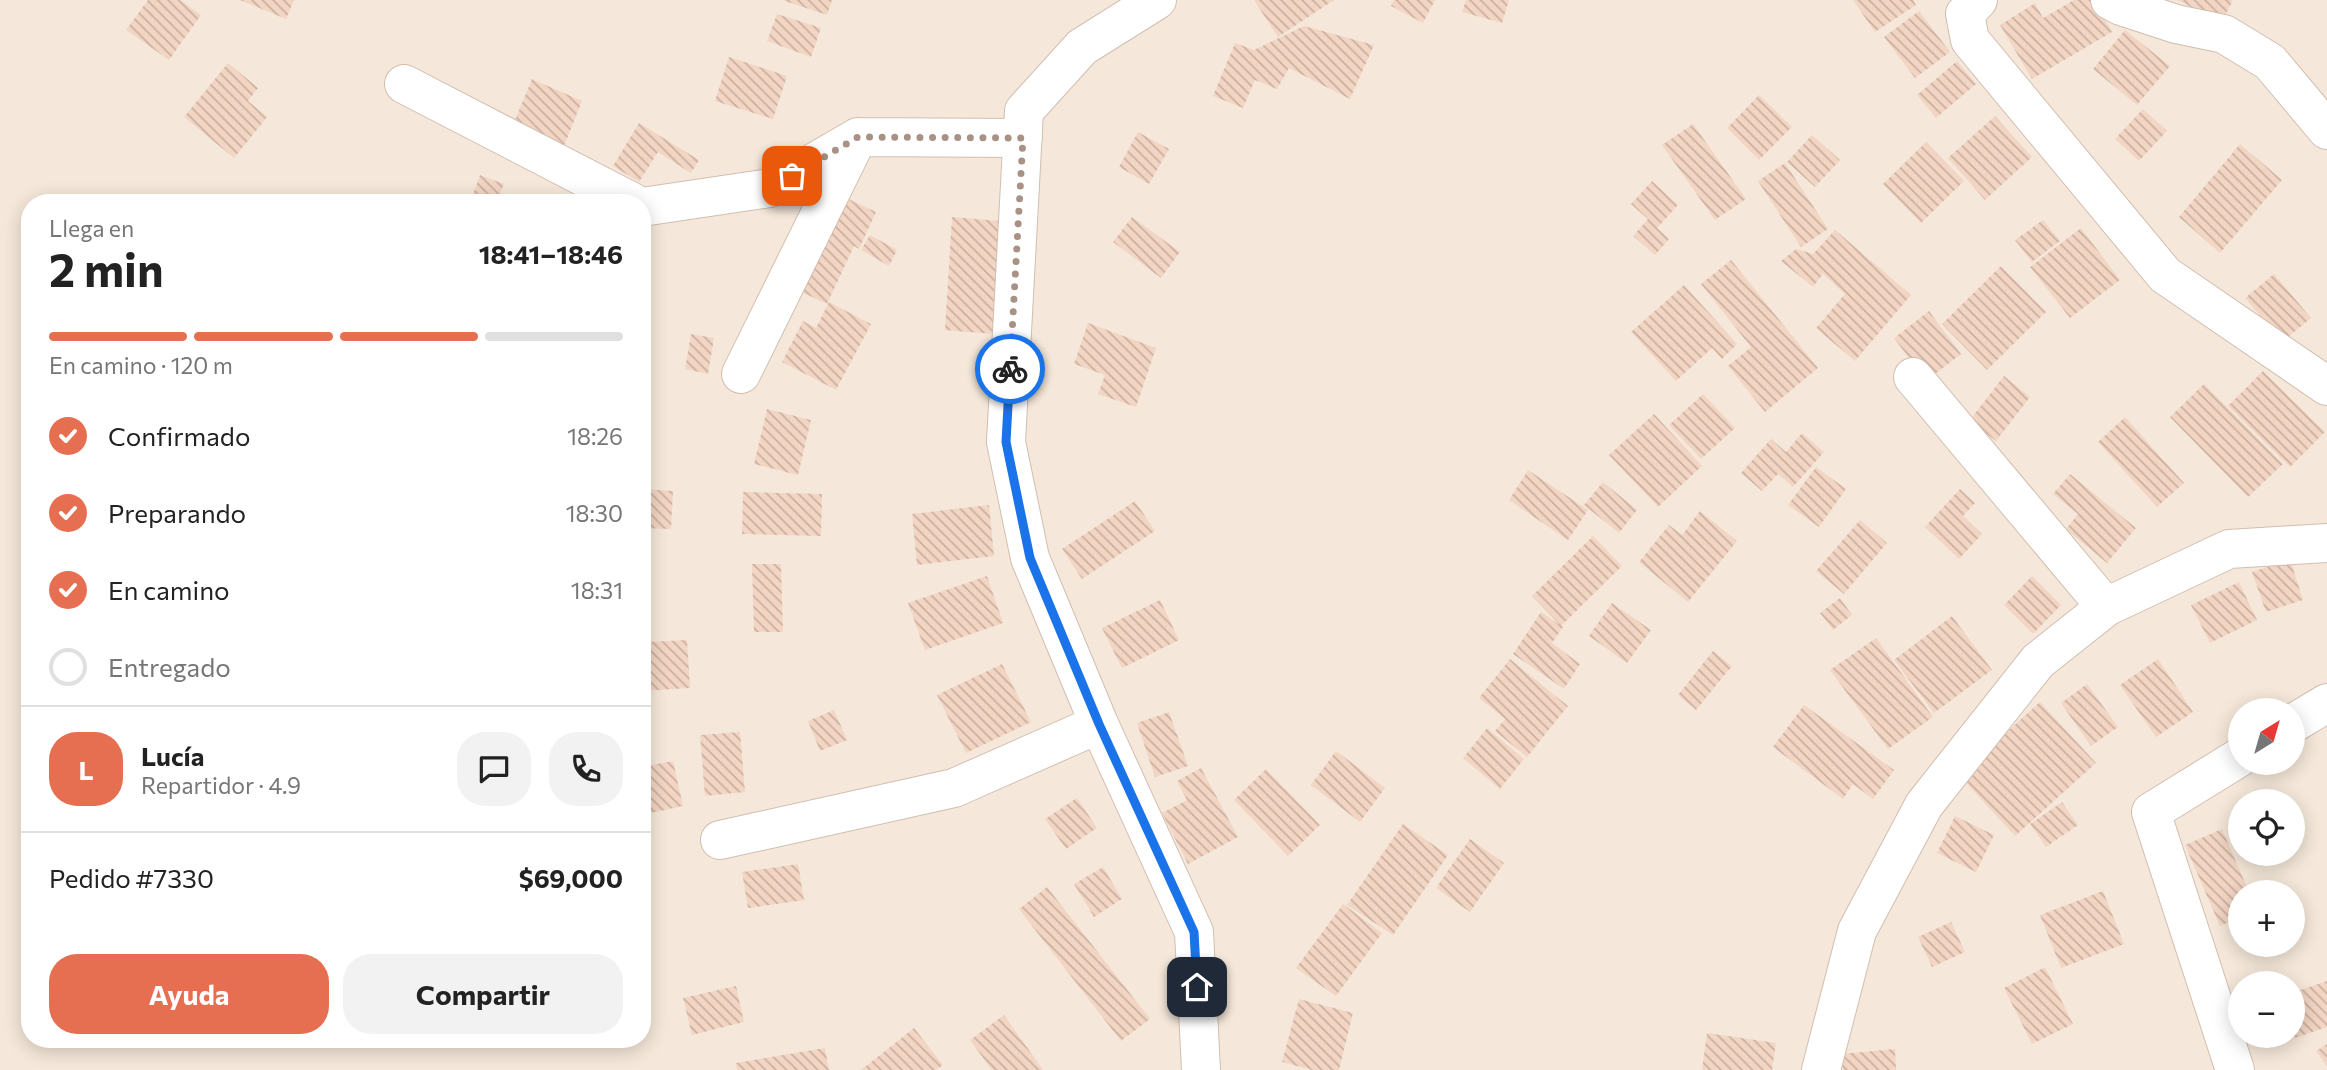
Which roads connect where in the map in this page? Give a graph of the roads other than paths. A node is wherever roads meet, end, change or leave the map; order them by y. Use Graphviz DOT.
graph roads {
  1 [pos="1157,0"];
  2 [pos="1978,0"];
  3 [pos="2110,0"];
  4 [pos="404,84"];
  5 [pos="2327,130"];
  6 [pos="858,137"];
  7 [pos="1023,138"];
  8 [pos="617,194"];
  9 [pos="651,206"];
  10 [pos="741,374"];
  11 [pos="1913,377"];
  12 [pos="2327,386"];
  13 [pos="2327,543"];
  14 [pos="2106,607"];
  15 [pos="2327,703"];
  16 [pos="2305,716"];
  17 [pos="1099,724"];
  18 [pos="2228,764"];
  19 [pos="720,840"];
  20 [pos="1201,1070"];
  21 [pos="1821,1070"];
  22 [pos="2235,1070"];
  1 -- 7 [label="street"];
  2 -- 12 [label="street"];
  3 -- 5 [label="street"];
  4 -- 8 [label="street"];
  6 -- 7 [label="street"];
  6 -- 9 [label="street"];
  6 -- 10 [label="street"];
  7 -- 17 [label="street"];
  11 -- 14 [label="street"];
  13 -- 14 [label="street"];
  14 -- 21 [label="street"];
  15 -- 16 [label="street"];
  17 -- 19 [label="street"];
  17 -- 20 [label="street"];
  18 -- 22 [label="street"];
}
